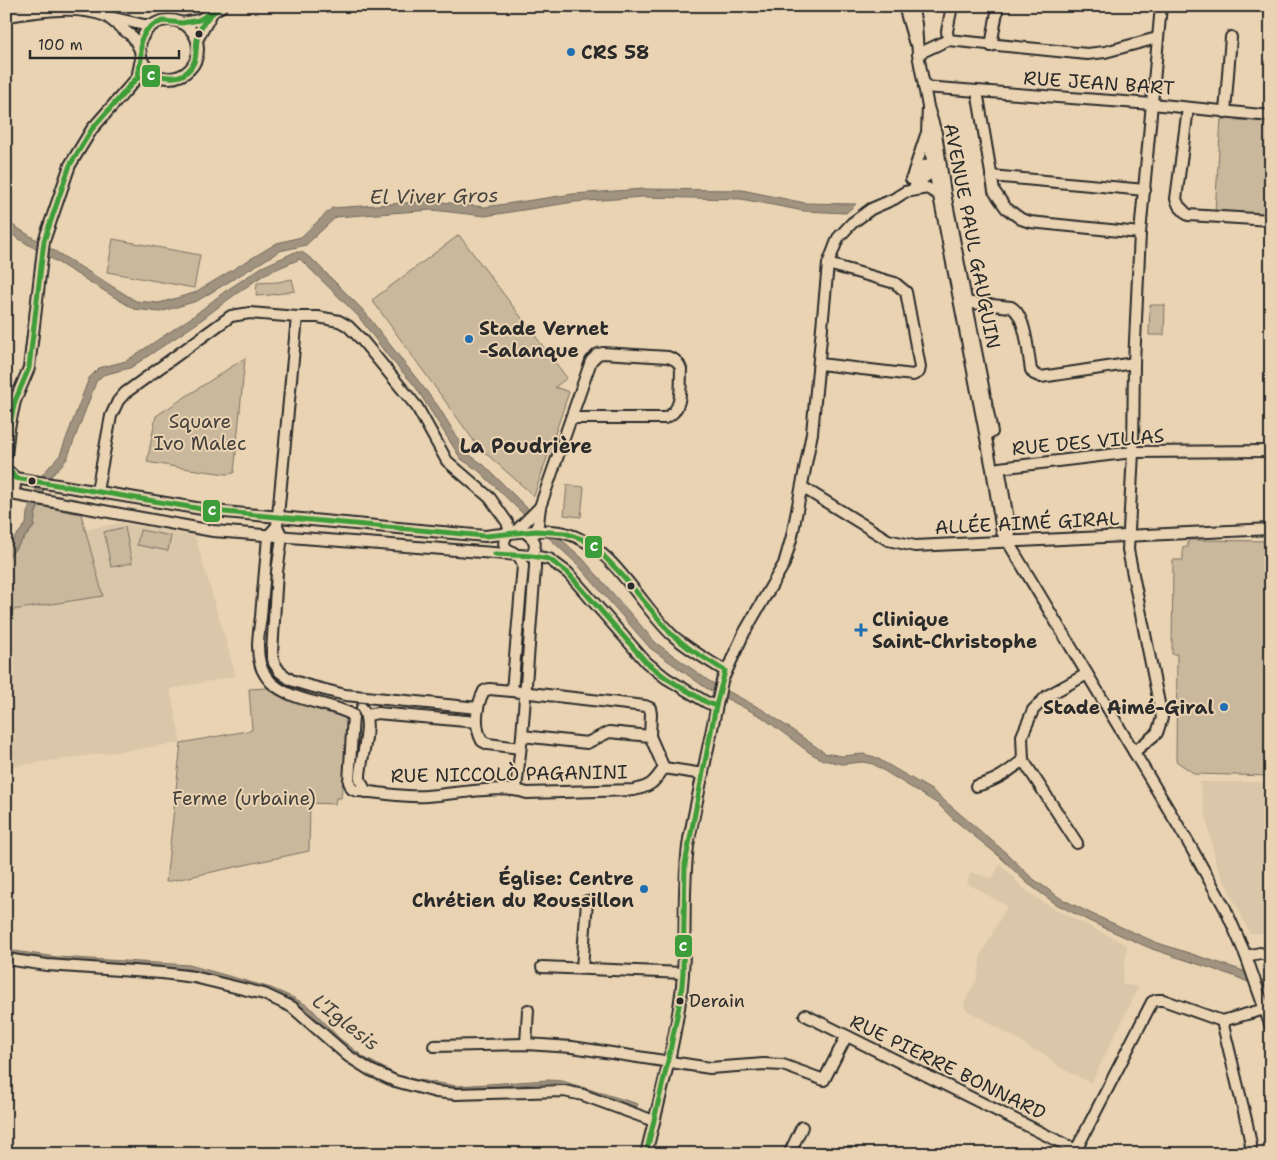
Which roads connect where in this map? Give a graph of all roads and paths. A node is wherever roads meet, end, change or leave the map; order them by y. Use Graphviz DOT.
graph roads {
  1 [pos="222,6"];
  2 [pos="904,6"];
  3 [pos="912,6"];
  4 [pos="952,6"];
  5 [pos="998,6"];
  6 [pos="1161,6"];
  7 [pos="212,13"];
  8 [pos="6,16"];
  9 [pos="106,16"];
  10 [pos="182,23"];
  11 [pos="154,25"];
  12 [pos="1231,37"];
  13 [pos="1157,38"];
  14 [pos="197,40"];
  15 [pos="948,40"];
  16 [pos="991,46"];
  17 [pos="141,54"];
  18 [pos="918,54"];
  19 [pos="153,74"];
  20 [pos="137,78"];
  21 [pos="924,87"];
  22 [pos="977,91"];
  23 [pos="1152,104"];
  24 [pos="928,107"];
  25 [pos="1188,108"];
  26 [pos="1225,112"];
  27 [pos="1271,116"];
  28 [pos="927,134"];
  29 [pos="936,166"];
  30 [pos="992,176"];
  31 [pos="911,179"];
  32 [pos="1145,190"];
  33 [pos="909,191"];
  34 [pos="941,194"];
  35 [pos="1271,220"];
  36 [pos="1140,233"];
  37 [pos="828,264"];
  38 [pos="954,277"];
  39 [pos="965,302"];
  40 [pos="297,317"];
  41 [pos="962,321"];
  42 [pos="1134,363"];
  43 [pos="820,364"];
  44 [pos="572,418"];
  45 [pos="1271,451"];
  46 [pos="1132,452"];
  47 [pos="6,455"];
  48 [pos="999,468"];
  49 [pos="6,470"];
  50 [pos="20,478"];
  51 [pos="802,487"];
  52 [pos="96,491"];
  53 [pos="9,495"];
  54 [pos="540,507"];
  55 [pos="277,522"];
  56 [pos="1271,529"];
  57 [pos="515,532"];
  58 [pos="537,532"];
  59 [pos="268,536"];
  60 [pos="1129,536"];
  61 [pos="282,537"];
  62 [pos="1009,541"];
  63 [pos="516,555"];
  64 [pos="532,556"];
  65 [pos="1087,674"];
  66 [pos="723,676"];
  67 [pos="512,691"];
  68 [pos="526,693"];
  69 [pos="358,697"];
  70 [pos="716,706"];
  71 [pos="478,708"];
  72 [pos="364,713"];
  73 [pos="353,715"];
  74 [pos="477,722"];
  75 [pos="522,736"];
  76 [pos="650,736"];
  77 [pos="520,748"];
  78 [pos="1134,752"];
  79 [pos="1023,760"];
  80 [pos="664,768"];
  81 [pos="703,774"];
  82 [pos="976,786"];
  83 [pos="516,790"];
  84 [pos="366,792"];
  85 [pos="1077,843"];
  86 [pos="587,901"];
  87 [pos="1246,956"];
  88 [pos="1271,957"];
  89 [pos="6,959"];
  90 [pos="542,967"];
  91 [pos="582,968"];
  92 [pos="683,973"];
  93 [pos="1265,1009"];
  94 [pos="528,1010"];
  95 [pos="804,1015"];
  96 [pos="1222,1021"];
  97 [pos="1271,1027"];
  98 [pos="846,1036"];
  99 [pos="526,1044"];
  100 [pos="434,1046"];
  101 [pos="668,1061"];
  102 [pos="654,1121"];
  103 [pos="802,1127"];
  104 [pos="646,1154"];
  105 [pos="789,1154"];
  106 [pos="1251,1154"];
  1 -- 7 [label="street"];
  2 -- 18 [label="street"];
  3 -- 18 [label="street"];
  4 -- 15 [label="street"];
  5 -- 16 [label="street"];
  6 -- 13 [label="street"];
  7 -- 10 [label="street"];
  7 -- 14 [label="street"];
  8 -- 9 [label="street"];
  9 -- 11 [label="street"];
  9 -- 17 [label="street"];
  10 -- 11 [label="street"];
  10 -- 14 [label="street"];
  11 -- 17 [label="street"];
  12 -- 26 [label="street"];
  13 -- 16 [label="street"];
  13 -- 23 [label="street"];
  14 -- 19 [label="street"];
  15 -- 16 [label="street"];
  15 -- 18 [label="street"];
  17 -- 19 [label="street"];
  17 -- 20 [label="street"];
  18 -- 21 [label="street"];
  19 -- 20 [label="street"];
  20 -- 47 [label="street"];
  21 -- 22 [label="street, RUE JEAN BART"];
  21 -- 24 [label="street"];
  22 -- 23 [label="street, RUE JEAN BART"];
  22 -- 30 [label="street"];
  23 -- 25 [label="street, RUE JEAN BART"];
  23 -- 32 [label="street"];
  24 -- 28 [label="street, AVENUE PAUL GAUGUIN"];
  24 -- 29 [label="street, AVENUE PAUL GAUGUIN"];
  25 -- 26 [label="street, RUE JEAN BART"];
  25 -- 35 [label="street"];
  26 -- 27 [label="street, RUE JEAN BART"];
  28 -- 29 [label="street, AVENUE PAUL GAUGUIN"];
  28 -- 31 [label="street"];
  29 -- 31 [label="street"];
  29 -- 33 [label="street"];
  29 -- 34 [label="street, AVENUE PAUL GAUGUIN"];
  29 -- 34 [label="street, AVENUE PAUL GAUGUIN"];
  30 -- 32 [label="street"];
  30 -- 36 [label="street"];
  31 -- 33 [label="street"];
  32 -- 36 [label="street"];
  33 -- 34 [label="street"];
  33 -- 37 [label="street"];
  34 -- 38 [label="street, AVENUE PAUL GAUGUIN"];
  34 -- 39 [label="street, AVENUE PAUL GAUGUIN"];
  36 -- 42 [label="street"];
  37 -- 43 [label="street"];
  37 -- 43 [label="street"];
  38 -- 39 [label="street, AVENUE PAUL GAUGUIN"];
  38 -- 41 [label="street, AVENUE PAUL GAUGUIN"];
  39 -- 41 [label="street, AVENUE PAUL GAUGUIN"];
  39 -- 42 [label="street"];
  39 -- 48 [label="street, AVENUE PAUL GAUGUIN"];
  40 -- 52 [label="street"];
  40 -- 55 [label="street"];
  40 -- 57 [label="street"];
  41 -- 62 [label="street, AVENUE PAUL GAUGUIN"];
  42 -- 46 [label="street"];
  43 -- 51 [label="street"];
  44 -- 44 [label="street"];
  44 -- 54 [label="street"];
  45 -- 46 [label="street, RUE DES VILLAS"];
  46 -- 48 [label="street, RUE DES VILLAS"];
  46 -- 60 [label="street"];
  48 -- 62 [label="street, AVENUE PAUL GAUGUIN"];
  49 -- 50 [label="street"];
  50 -- 52 [label="street"];
  50 -- 53 [label="street"];
  51 -- 62 [label="street, ALLÉE AIMÉ GIRAL"];
  51 -- 66 [label="street"];
  52 -- 55 [label="street"];
  53 -- 59 [label="street"];
  54 -- 57 [label="street"];
  54 -- 58 [label="street"];
  55 -- 57 [label="street"];
  55 -- 59 [label="street"];
  55 -- 61 [label="street"];
  56 -- 60 [label="street, ALLÉE AIMÉ GIRAL"];
  57 -- 58 [label="street"];
  57 -- 63 [label="street"];
  57 -- 64 [label="street"];
  58 -- 66 [label="street"];
  59 -- 61 [label="street"];
  59 -- 73 [label="street"];
  60 -- 62 [label="street, ALLÉE AIMÉ GIRAL"];
  60 -- 78 [label="street"];
  61 -- 63 [label="street"];
  61 -- 69 [label="street"];
  62 -- 65 [label="street, AVENUE PAUL GAUGUIN"];
  63 -- 64 [label="street"];
  63 -- 67 [label="street"];
  64 -- 68 [label="street"];
  64 -- 70 [label="street"];
  65 -- 78 [label="street, AVENUE PAUL GAUGUIN"];
  65 -- 79 [label="street"];
  66 -- 70 [label="street"];
  67 -- 68 [label="street"];
  67 -- 71 [label="street"];
  68 -- 75 [label="street"];
  68 -- 76 [label="street"];
  69 -- 71 [label="street"];
  69 -- 72 [label="street"];
  70 -- 81 [label="street"];
  71 -- 74 [label="street"];
  72 -- 73 [label="street"];
  72 -- 74 [label="street"];
  72 -- 84 [label="street"];
  73 -- 84 [label="street"];
  74 -- 77 [label="street"];
  75 -- 76 [label="street"];
  75 -- 77 [label="street"];
  76 -- 80 [label="street"];
  77 -- 83 [label="street"];
  78 -- 87 [label="street, AVENUE PAUL GAUGUIN"];
  79 -- 82 [label="street"];
  79 -- 85 [label="street"];
  80 -- 81 [label="street"];
  80 -- 83 [label="street, RUE NICCOLÒ PAGANINI"];
  81 -- 92 [label="street"];
  83 -- 84 [label="street, RUE NICCOLÒ PAGANINI"];
  86 -- 91 [label="street"];
  87 -- 88 [label="street"];
  87 -- 93 [label="street, AVENUE PAUL GAUGUIN"];
  89 -- 102 [label="street"];
  90 -- 91 [label="street"];
  91 -- 92 [label="street"];
  92 -- 101 [label="street"];
  93 -- 96 [label="street"];
  93 -- 97 [label="street, AVENUE PAUL GAUGUIN"];
  94 -- 99 [label="street"];
  95 -- 98 [label="street, RUE PIERRE BONNARD"];
  96 -- 98 [label="street, RUE PIERRE BONNARD"];
  96 -- 106 [label="street"];
  98 -- 101 [label="street"];
  99 -- 100 [label="street"];
  99 -- 101 [label="street"];
  101 -- 102 [label="street"];
  102 -- 104 [label="street"];
  103 -- 105 [label="street"];
}
